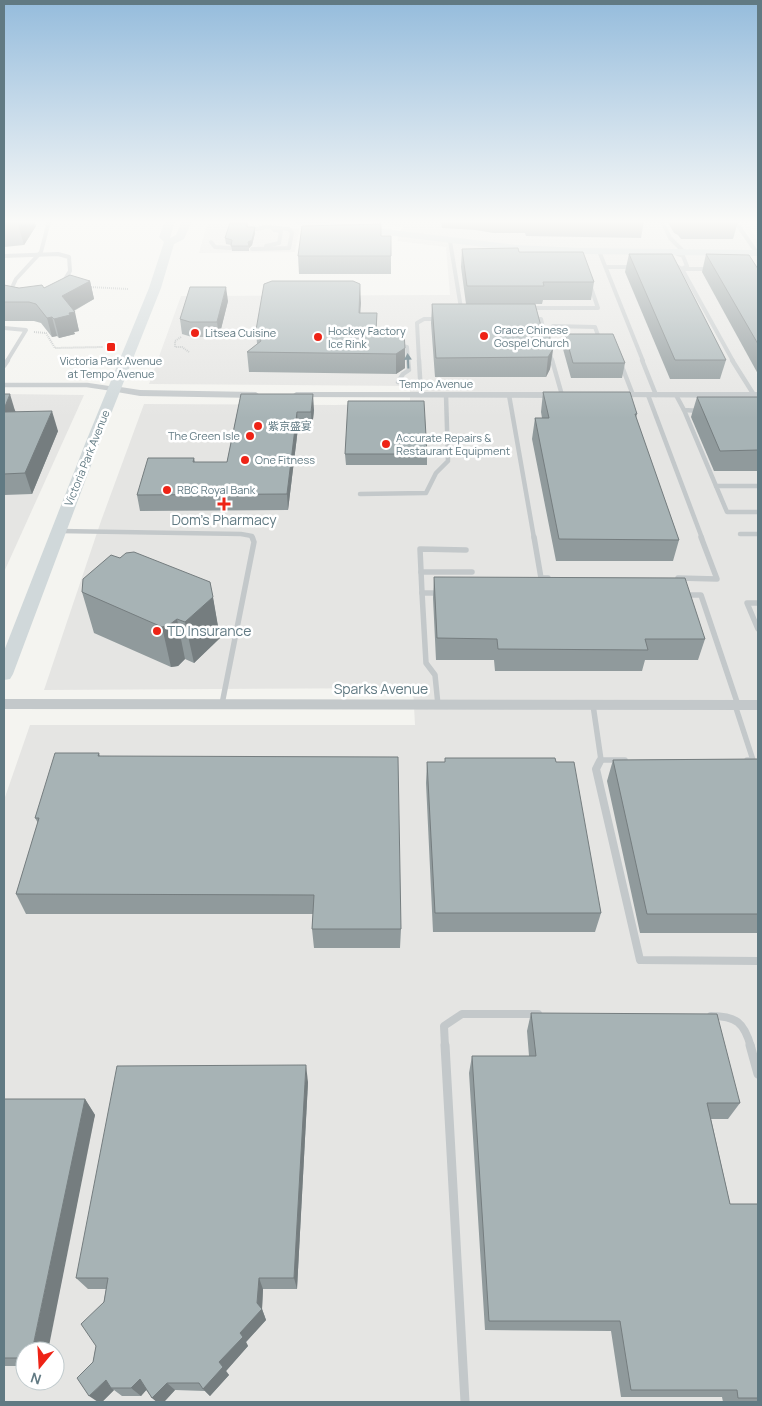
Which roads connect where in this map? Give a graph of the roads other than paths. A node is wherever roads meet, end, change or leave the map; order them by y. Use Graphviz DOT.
graph roads {
  1 [pos="12,287"];
  2 [pos="60,287"];
  3 [pos="155,287"];
  4 [pos="458,287"];
  5 [pos="591,287"];
  6 [pos="614,287"];
  7 [pos="692,287"];
  8 [pos="57,290"];
  9 [pos="6,299"];
  10 [pos="471,308"];
  11 [pos="520,308"];
  12 [pos="444,319"];
  13 [pos="521,319"];
  14 [pos="553,326"];
  15 [pos="4,328"];
  16 [pos="590,338"];
  17 [pos="599,338"];
  18 [pos="605,338"];
  19 [pos="558,341"];
  20 [pos="575,341"];
  21 [pos="394,344"];
  22 [pos="617,354"];
  23 [pos="4,366"];
  24 [pos="398,382"];
  25 [pos="4,386"];
  26 [pos="114,389"];
  27 [pos="262,395"];
  28 [pos="290,395"];
  29 [pos="421,395"];
  30 [pos="446,395"];
  31 [pos="508,395"];
  32 [pos="566,395"];
  33 [pos="606,395"];
  34 [pos="633,395"];
  35 [pos="652,395"];
  36 [pos="676,395"];
  37 [pos="756,395"];
  38 [pos="684,410"];
  39 [pos="710,411"];
  40 [pos="716,486"];
  41 [pos="758,486"];
  42 [pos="360,494"];
  43 [pos="758,512"];
  44 [pos="58,531"];
  45 [pos="740,534"];
  46 [pos="758,534"];
  47 [pos="466,550"];
  48 [pos="421,572"];
  49 [pos="472,572"];
  50 [pos="550,578"];
  51 [pos="668,578"];
  52 [pos="422,593"];
  53 [pos="452,594"];
  54 [pos="671,595"];
  55 [pos="758,603"];
  56 [pos="758,629"];
  57 [pos="4,674"];
  58 [pos="4,704"];
  59 [pos="222,704"];
  60 [pos="438,704"];
  61 [pos="737,705"];
  62 [pos="758,705"];
  63 [pos="594,711"];
  64 [pos="601,760"];
  65 [pos="629,760"];
  66 [pos="743,760"];
  67 [pos="758,961"];
  68 [pos="551,1015"];
  69 [pos="699,1016"];
  70 [pos="758,1074"];
  71 [pos="464,1402"];
  1 -- 9 [label="lane"];
  2 -- 8 [label="lane"];
  3 -- 26 [label="main road, Victoria Park Avenue"];
  4 -- 10 [label="lane"];
  5 -- 11 [label="lane"];
  6 -- 35 [label="lane"];
  7 -- 37 [label="lane"];
  12 -- 29 [label="lane"];
  13 -- 32 [label="lane"];
  14 -- 17 [label="lane"];
  15 -- 23 [label="lane"];
  16 -- 17 [label="lane"];
  17 -- 18 [label="lane"];
  19 -- 20 [label="lane"];
  24 -- 21 [label="lane, one-way"];
  22 -- 34 [label="lane"];
  25 -- 26 [label="lane"];
  26 -- 27 [label="street"];
  26 -- 44 [label="main road, Victoria Park Avenue"];
  28 -- 29 [label="street, Tempo Avenue"];
  29 -- 30 [label="street, Tempo Avenue"];
  30 -- 31 [label="street, Tempo Avenue"];
  30 -- 42 [label="lane"];
  31 -- 32 [label="street, Tempo Avenue"];
  31 -- 50 [label="lane"];
  33 -- 34 [label="street"];
  34 -- 35 [label="street"];
  35 -- 36 [label="street"];
  35 -- 51 [label="lane"];
  36 -- 37 [label="street"];
  36 -- 38 [label="lane"];
  38 -- 39 [label="lane"];
  38 -- 40 [label="lane"];
  40 -- 41 [label="lane"];
  40 -- 43 [label="lane"];
  44 -- 57 [label="main road, Victoria Park Avenue"];
  44 -- 59 [label="lane"];
  45 -- 46 [label="lane"];
  47 -- 48 [label="lane"];
  48 -- 49 [label="lane"];
  48 -- 52 [label="lane"];
  52 -- 53 [label="lane"];
  52 -- 60 [label="lane"];
  54 -- 61 [label="lane"];
  55 -- 56 [label="lane"];
  58 -- 59 [label="street, Sparks Avenue"];
  59 -- 60 [label="street, Sparks Avenue"];
  60 -- 63 [label="street, Sparks Avenue"];
  61 -- 62 [label="street, Sparks Avenue"];
  61 -- 63 [label="street, Sparks Avenue"];
  61 -- 66 [label="lane"];
  63 -- 64 [label="lane"];
  64 -- 65 [label="lane"];
  64 -- 67 [label="lane"];
  68 -- 71 [label="lane"];
  69 -- 70 [label="lane"];
}
